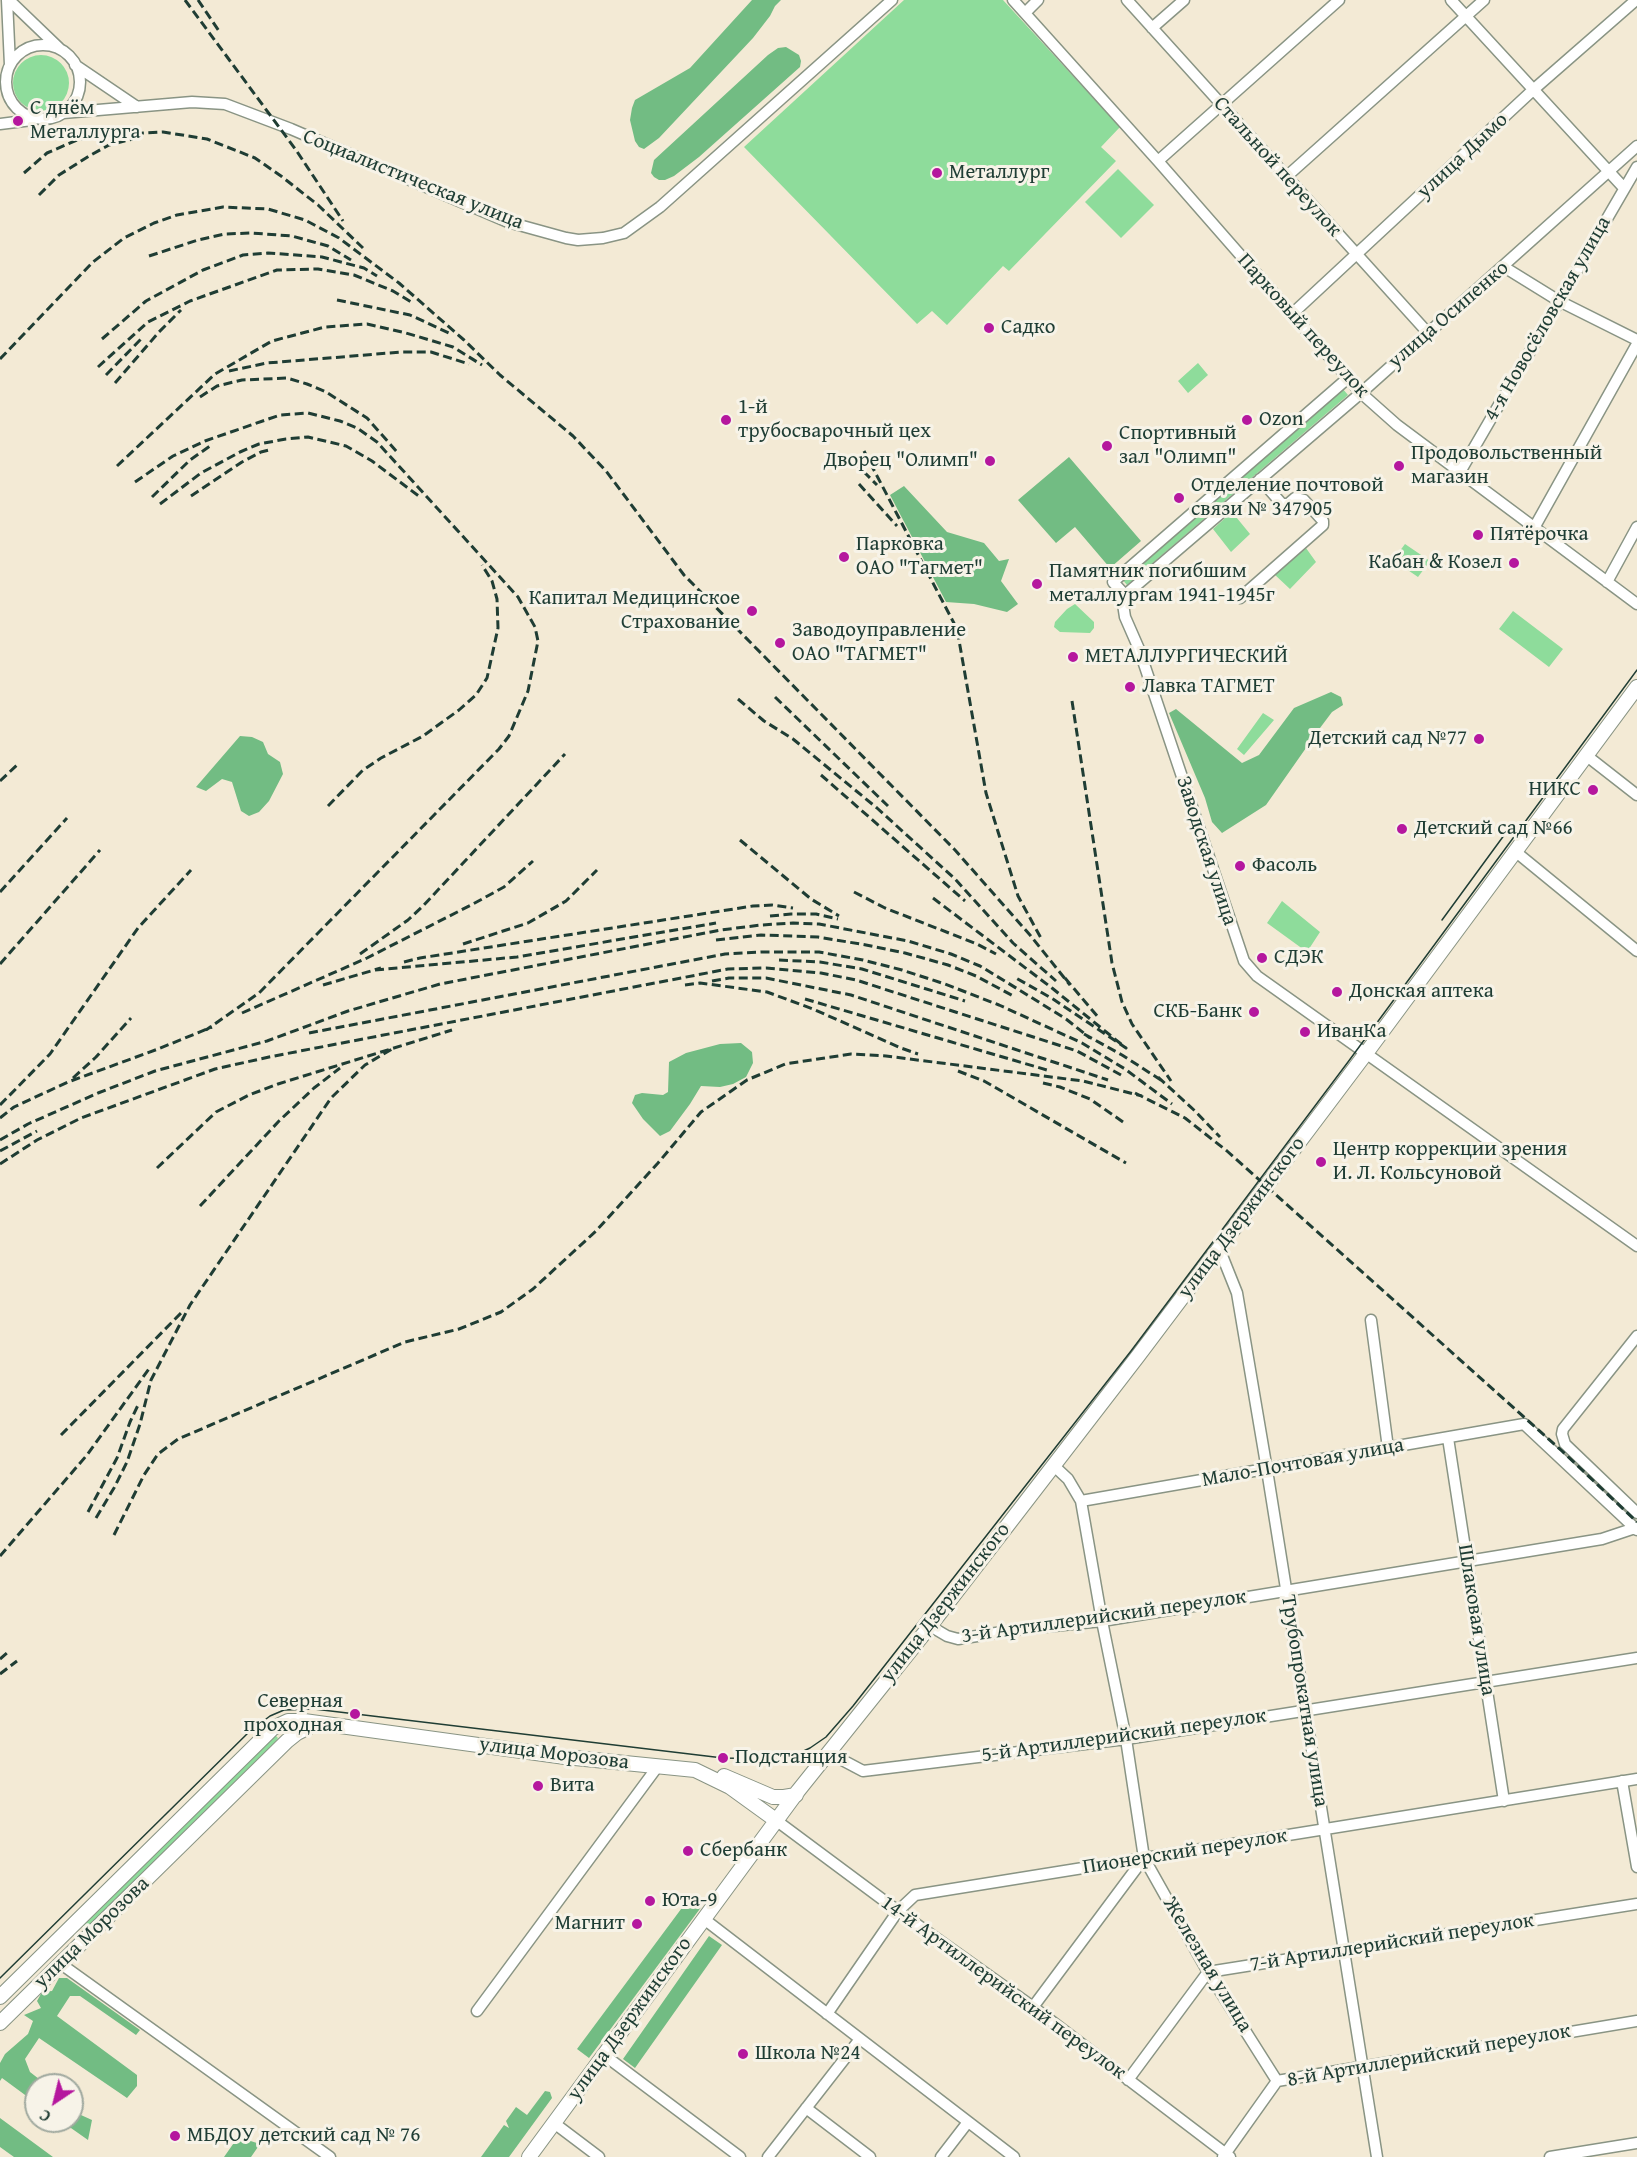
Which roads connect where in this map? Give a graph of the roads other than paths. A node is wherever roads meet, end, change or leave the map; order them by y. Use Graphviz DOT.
graph roads {
  1 [pos="8,0"];
  2 [pos="892,0"];
  3 [pos="1013,0"];
  4 [pos="1038,0"];
  5 [pos="1127,0"];
  6 [pos="1184,0"];
  7 [pos="1338,0"];
  8 [pos="1451,0"];
  9 [pos="1484,0"];
  10 [pos="1636,0"];
  11 [pos="1024,13"];
  12 [pos="1466,16"];
  13 [pos="1152,28"];
  14 [pos="64,52"];
  15 [pos="75,65"];
  16 [pos="8,70"];
  17 [pos="1533,90"];
  18 [pos="0,96"];
  19 [pos="1221,105"];
  20 [pos="137,106"];
  21 [pos="63,114"];
  22 [pos="46,119"];
  23 [pos="0,124"];
  24 [pos="1637,146"];
  25 [pos="1158,161"];
  26 [pos="1637,167"];
  27 [pos="1609,171"];
  28 [pos="1286,177"];
  29 [pos="1624,189"];
  30 [pos="1356,254"];
  31 [pos="1504,267"];
  32 [pos="1559,301"];
  33 [pos="1292,314"];
  34 [pos="1428,333"];
  35 [pos="1637,342"];
  36 [pos="1348,378"];
  37 [pos="1361,393"];
  38 [pos="1460,472"];
  39 [pos="1260,479"];
  40 [pos="1637,527"];
  41 [pos="1534,528"];
  42 [pos="1607,582"];
  43 [pos="1125,595"];
  44 [pos="1240,598"];
  45 [pos="1637,604"];
  46 [pos="1637,687"];
  47 [pos="1587,756"];
  48 [pos="1637,795"];
  49 [pos="1516,852"];
  50 [pos="1637,951"];
  51 [pos="1367,1052"];
  52 [pos="1637,1245"];
  53 [pos="1219,1248"];
  54 [pos="1371,1320"];
  55 [pos="1637,1336"];
  56 [pos="1448,1438"];
  57 [pos="1388,1448"];
  58 [pos="1053,1465"];
  59 [pos="1268,1470"];
  60 [pos="1081,1502"];
  61 [pos="1637,1513"];
  62 [pos="1636,1529"];
  63 [pos="1467,1561"];
  64 [pos="1287,1590"];
  65 [pos="1102,1621"];
  66 [pos="930,1626"];
  67 [pos="1637,1658"];
  68 [pos="1486,1682"];
  69 [pos="1306,1710"];
  70 [pos="295,1727"];
  71 [pos="1126,1739"];
  72 [pos="829,1753"];
  73 [pos="658,1766"];
  74 [pos="695,1770"];
  75 [pos="1637,1779"];
  76 [pos="1622,1781"];
  77 [pos="796,1795"];
  78 [pos="1504,1801"];
  79 [pos="777,1821"];
  80 [pos="1325,1829"];
  81 [pos="1144,1858"];
  82 [pos="1637,1867"];
  83 [pos="1637,1904"];
  84 [pos="898,1911"];
  85 [pos="704,1919"];
  86 [pos="1344,1950"];
  87 [pos="45,1953"];
  88 [pos="61,1964"];
  89 [pos="1208,1972"];
  90 [pos="0,1997"];
  91 [pos="1033,2007"];
  92 [pos="477,2011"];
  93 [pos="827,2014"];
  94 [pos="1637,2021"];
  95 [pos="0,2023"];
  96 [pos="860,2039"];
  97 [pos="604,2055"];
  98 [pos="1363,2067"];
  99 [pos="1128,2080"];
  100 [pos="1277,2082"];
  101 [pos="806,2108"];
  102 [pos="968,2122"];
  103 [pos="554,2123"];
  104 [pos="1637,2143"];
  105 [pos="1226,2156"];
  106 [pos="330,2157"];
  107 [pos="529,2157"];
  108 [pos="599,2157"];
  109 [pos="740,2157"];
  110 [pos="768,2157"];
  111 [pos="870,2157"];
  112 [pos="941,2157"];
  113 [pos="1014,2157"];
  114 [pos="1377,2157"];
  115 [pos="1550,2157"];
  1 -- 14 [label="street"];
  1 -- 16 [label="street"];
  2 -- 20 [label="street, Социалистическая улица"];
  3 -- 11 [label="street, Парковый переулок"];
  4 -- 11 [label="street"];
  5 -- 13 [label="street, Стальной переулок"];
  6 -- 13 [label="street"];
  7 -- 19 [label="street"];
  8 -- 12 [label="street"];
  9 -- 12 [label="street"];
  10 -- 17 [label="street, улица Дымо"];
  11 -- 25 [label="street, Парковый переулок"];
  12 -- 17 [label="street"];
  12 -- 28 [label="street"];
  13 -- 19 [label="street, Стальной переулок"];
  14 -- 15 [label="street"];
  14 -- 16 [label="street"];
  15 -- 20 [label="street"];
  15 -- 21 [label="street"];
  16 -- 18 [label="street"];
  16 -- 22 [label="street"];
  17 -- 27 [label="street"];
  17 -- 30 [label="street, улица Дымо"];
  19 -- 25 [label="street"];
  19 -- 28 [label="street, Стальной переулок"];
  20 -- 21 [label="street, Социалистическая улица"];
  21 -- 22 [label="street"];
  22 -- 23 [label="street"];
  24 -- 27 [label="street, улица Осипенко"];
  25 -- 33 [label="street, Парковый переулок"];
  26 -- 29 [label="street, 4-я Новосёловская улица"];
  27 -- 29 [label="street"];
  27 -- 31 [label="street, улица Осипенко"];
  28 -- 30 [label="street, Стальной переулок"];
  29 -- 32 [label="street, 4-я Новосёловская улица"];
  30 -- 33 [label="street, улица Дымо"];
  30 -- 34 [label="street, Стальной переулок"];
  31 -- 32 [label="street"];
  31 -- 34 [label="street, улица Осипенко"];
  32 -- 35 [label="street"];
  32 -- 38 [label="street, 4-я Новосёловская улица"];
  33 -- 36 [label="street, Парковый переулок"];
  34 -- 37 [label="street, улица Осипенко"];
  35 -- 41 [label="street"];
  36 -- 37 [label="street, Парковый переулок"];
  36 -- 43 [label="street"];
  37 -- 38 [label="street, Парковый переулок"];
  37 -- 39 [label="street, улица Осипенко"];
  38 -- 41 [label="street, Парковый переулок"];
  39 -- 43 [label="street, улица Осипенко"];
  39 -- 44 [label="street"];
  40 -- 42 [label="street"];
  41 -- 42 [label="street, Парковый переулок"];
  42 -- 45 [label="street, Парковый переулок"];
  43 -- 51 [label="street, Заводская улица"];
  46 -- 47 [label="main road, улица Дзержинского"];
  47 -- 48 [label="street"];
  47 -- 49 [label="main road, улица Дзержинского"];
  49 -- 50 [label="street"];
  49 -- 51 [label="main road, улица Дзержинского"];
  51 -- 52 [label="street"];
  51 -- 53 [label="main road, улица Дзержинского"];
  53 -- 58 [label="main road, улица Дзержинского"];
  53 -- 59 [label="street, Трубопрокатная улица"];
  54 -- 57 [label="street"];
  55 -- 61 [label="street"];
  56 -- 57 [label="street, Мало-Почтовая улица"];
  56 -- 62 [label="street, Мало-Почтовая улица"];
  56 -- 63 [label="street, Шлаковая улица"];
  57 -- 59 [label="street, Мало-Почтовая улица"];
  58 -- 60 [label="street, Железная улица"];
  58 -- 66 [label="main road, улица Дзержинского"];
  59 -- 60 [label="street, Мало-Почтовая улица"];
  59 -- 64 [label="street, Трубопрокатная улица"];
  60 -- 65 [label="street, Железная улица"];
  62 -- 63 [label="street, 3-й Артиллерийский переулок"];
  63 -- 64 [label="street, 3-й Артиллерийский переулок"];
  63 -- 68 [label="street, Шлаковая улица"];
  64 -- 65 [label="street, 3-й Артиллерийский переулок"];
  64 -- 69 [label="street, Трубопрокатная улица"];
  65 -- 66 [label="street, 3-й Артиллерийский переулок"];
  65 -- 71 [label="street, Железная улица"];
  66 -- 72 [label="main road, улица Дзержинского"];
  67 -- 68 [label="street, 5-й Артиллерийский переулок"];
  68 -- 69 [label="street, 5-й Артиллерийский переулок"];
  68 -- 78 [label="street, Шлаковая улица"];
  69 -- 71 [label="street, 5-й Артиллерийский переулок"];
  69 -- 80 [label="street, Трубопрокатная улица"];
  70 -- 73 [label="main road, улица Морозова"];
  70 -- 87 [label="main road, улица Морозова"];
  70 -- 88 [label="main road, улица Морозова"];
  71 -- 72 [label="street, 5-й Артиллерийский переулок"];
  71 -- 81 [label="street, Железная улица"];
  72 -- 77 [label="main road, улица Дзержинского"];
  73 -- 74 [label="main road, улица Морозова"];
  73 -- 92 [label="street"];
  74 -- 77 [label="main road"];
  74 -- 79 [label="main road, улица Морозова"];
  75 -- 76 [label="street, Пионерский переулок"];
  76 -- 78 [label="street, Пионерский переулок"];
  76 -- 82 [label="street"];
  77 -- 79 [label="main road, улица Дзержинского"];
  78 -- 80 [label="street, Пионерский переулок"];
  79 -- 84 [label="street, 14-й Артиллерийский переулок"];
  79 -- 85 [label="main road, улица Дзержинского"];
  80 -- 81 [label="street, Пионерский переулок"];
  80 -- 86 [label="street, Трубопрокатная улица"];
  81 -- 84 [label="street, Пионерский переулок"];
  81 -- 89 [label="street, Железная улица"];
  81 -- 91 [label="street"];
  83 -- 86 [label="street, 7-й Артиллерийский переулок"];
  84 -- 91 [label="street, 14-й Артиллерийский переулок"];
  84 -- 93 [label="street, Пионерский переулок"];
  85 -- 93 [label="street"];
  85 -- 97 [label="main road, улица Дзержинского"];
  86 -- 89 [label="street, 7-й Артиллерийский переулок"];
  86 -- 98 [label="street, Трубопрокатная улица"];
  87 -- 88 [label="main road"];
  87 -- 90 [label="main road, улица Морозова"];
  88 -- 95 [label="main road, улица Морозова"];
  88 -- 106 [label="street"];
  89 -- 99 [label="street"];
  89 -- 100 [label="street, Железная улица"];
  91 -- 99 [label="street, 14-й Артиллерийский переулок"];
  93 -- 96 [label="street"];
  94 -- 98 [label="street, 8-й Артиллерийский переулок"];
  96 -- 101 [label="street"];
  96 -- 102 [label="street"];
  97 -- 103 [label="main road, улица Дзержинского"];
  97 -- 109 [label="street"];
  98 -- 100 [label="street, 8-й Артиллерийский переулок"];
  98 -- 114 [label="street, Трубопрокатная улица"];
  99 -- 105 [label="street, 14-й Артиллерийский переулок"];
  100 -- 105 [label="street, 8-й Артиллерийский переулок"];
  101 -- 110 [label="street"];
  101 -- 111 [label="street"];
  102 -- 112 [label="street"];
  102 -- 113 [label="street"];
  103 -- 107 [label="main road, улица Дзержинского"];
  103 -- 108 [label="street"];
  104 -- 115 [label="street"];
}
